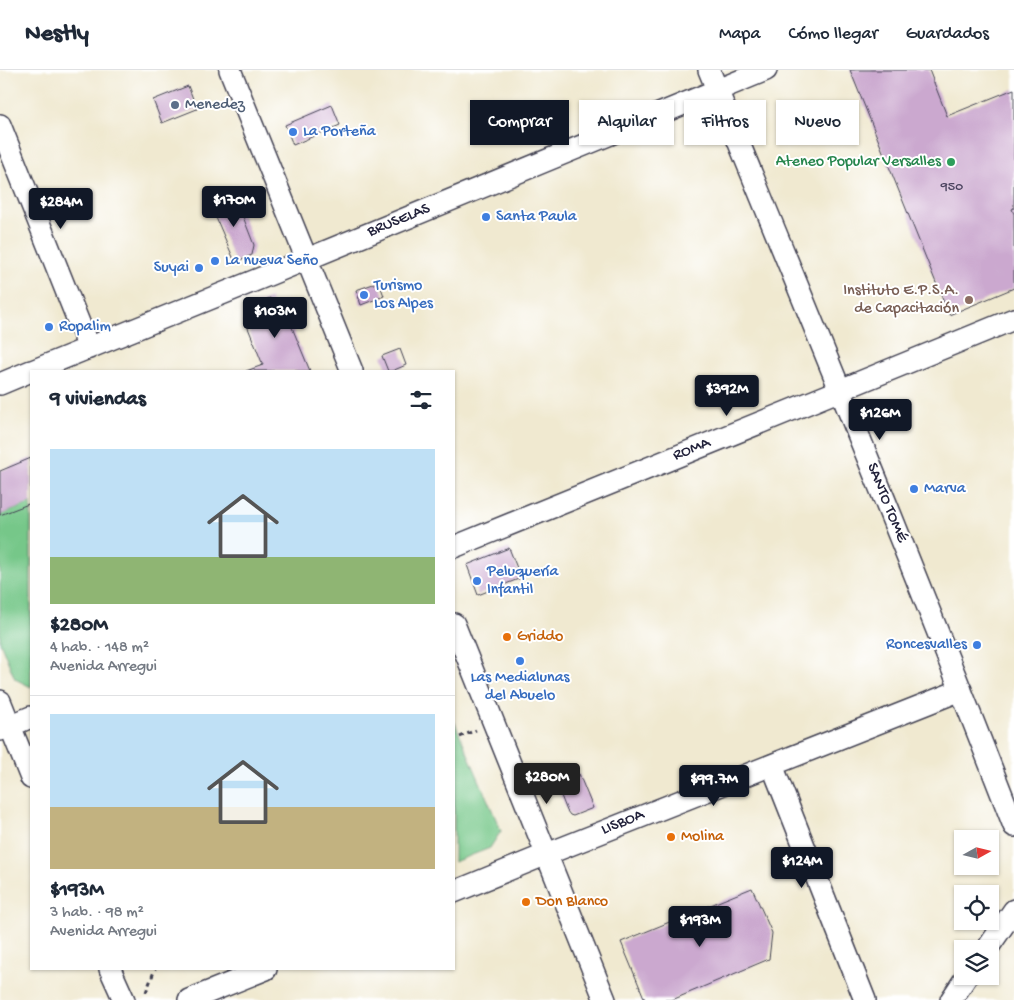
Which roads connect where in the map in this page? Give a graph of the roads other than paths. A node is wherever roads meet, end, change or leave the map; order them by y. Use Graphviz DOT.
graph roads {
  1 [pos="230,70"];
  2 [pos="709,70"];
  3 [pos="766,70"];
  4 [pos="717,90"];
  5 [pos="0,125"];
  6 [pos="306,259"];
  7 [pos="1014,319"];
  8 [pos="89,348"];
  9 [pos="34,370"];
  10 [pos="352,370"];
  11 [pos="30,372"];
  12 [pos="0,384"];
  13 [pos="840,390"];
  14 [pos="455,547"];
  15 [pos="455,626"];
  16 [pos="961,690"];
  17 [pos="0,700"];
  18 [pos="30,718"];
  19 [pos="5,728"];
  20 [pos="772,765"];
  21 [pos="30,776"];
  22 [pos="1014,826"];
  23 [pos="547,854"];
  24 [pos="455,892"];
  25 [pos="1014,910"];
  26 [pos="993,940"];
  27 [pos="110,970"];
  28 [pos="264,970"];
  29 [pos="962,985"];
  30 [pos="124,1000"];
  31 [pos="189,1000"];
  32 [pos="605,1000"];
  33 [pos="865,1000"];
  34 [pos="951,1000"];
  1 -- 6 [label="street"];
  2 -- 4 [label="street, SANTO TOMÉ"];
  3 -- 4 [label="street, BRUSELAS"];
  4 -- 6 [label="street, BRUSELAS"];
  4 -- 13 [label="street, SANTO TOMÉ"];
  5 -- 8 [label="street"];
  6 -- 8 [label="street, BRUSELAS"];
  6 -- 10 [label="street"];
  7 -- 13 [label="street, ROMA"];
  8 -- 9 [label="street, BRUSELAS"];
  11 -- 12 [label="street, BRUSELAS"];
  13 -- 14 [label="street, ROMA"];
  13 -- 16 [label="street, SANTO TOMÉ"];
  15 -- 23 [label="street"];
  16 -- 20 [label="street, LISBOA"];
  16 -- 22 [label="street, SANTO TOMÉ"];
  17 -- 19 [label="street"];
  18 -- 19 [label="street"];
  19 -- 21 [label="street"];
  20 -- 23 [label="street, LISBOA"];
  20 -- 33 [label="street"];
  23 -- 24 [label="street, LISBOA"];
  23 -- 32 [label="street"];
  25 -- 26 [label="street"];
  27 -- 30 [label="street"];
  28 -- 31 [label="street"];
  29 -- 34 [label="street"];
}
